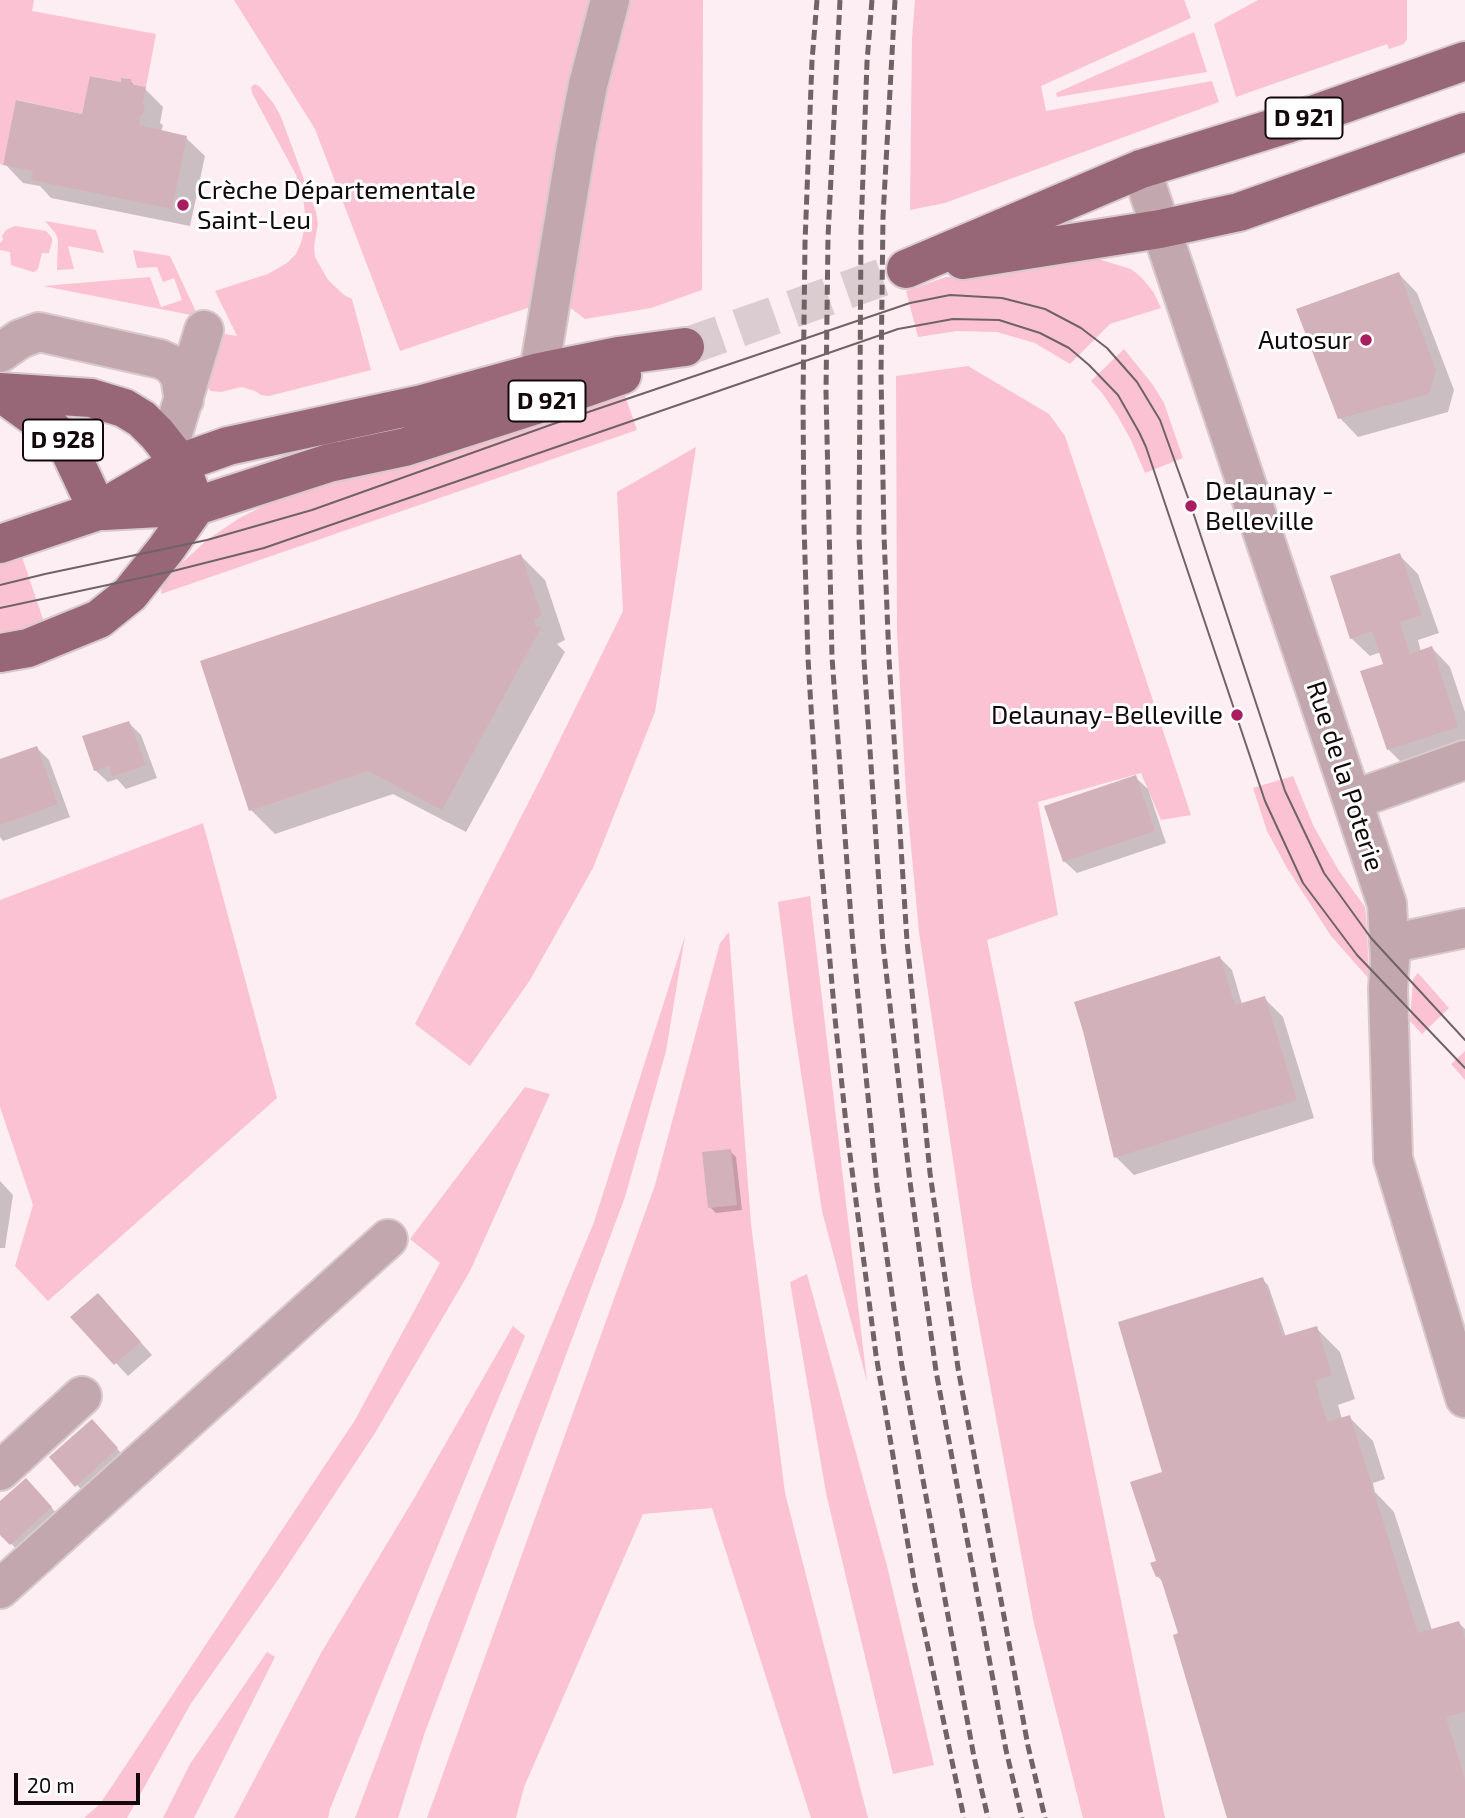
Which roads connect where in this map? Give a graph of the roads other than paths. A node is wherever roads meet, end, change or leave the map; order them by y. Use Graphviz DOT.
graph roads {
  1 [pos="610,0"];
  2 [pos="1465,61"];
  3 [pos="1465,132"];
  4 [pos="1141,169"];
  5 [pos="1160,229"];
  6 [pos="204,330"];
  7 [pos="0,354"];
  8 [pos="539,372"];
  9 [pos="0,392"];
  10 [pos="184,400"];
  11 [pos="174,456"];
  12 [pos="196,506"];
  13 [pos="99,511"];
  14 [pos="0,544"];
  15 [pos="0,653"];
  16 [pos="1465,760"];
  17 [pos="1353,800"];
  18 [pos="1465,928"];
  19 [pos="1389,944"];
  20 [pos="388,1239"];
  21 [pos="82,1396"];
  22 [pos="1465,1398"];
  23 [pos="0,1471"];
  24 [pos="0,1589"];
  1 -- 8 [label="street"];
  2 -- 4 [label="main road, D 921"];
  3 -- 5 [label="main road, D 921"];
  4 -- 5 [label="street, Rue de la Poterie"];
  4 -- 5 [label="main road, D 921"];
  5 -- 17 [label="street, Rue de la Poterie"];
  6 -- 10 [label="street"];
  7 -- 10 [label="street"];
  8 -- 11 [label="main road, D 921"];
  8 -- 12 [label="main road, D 921"];
  9 -- 11 [label="main road, D 928"];
  9 -- 13 [label="main road, D 928"];
  10 -- 11 [label="street"];
  11 -- 12 [label="main road"];
  11 -- 13 [label="main road, D 921"];
  12 -- 13 [label="main road"];
  12 -- 15 [label="main road"];
  13 -- 14 [label="main road, D 921"];
  16 -- 17 [label="street"];
  17 -- 19 [label="street, Rue de la Poterie"];
  18 -- 19 [label="street"];
  19 -- 22 [label="street, Rue de la Poterie"];
  20 -- 24 [label="street"];
  21 -- 23 [label="street"];
}
